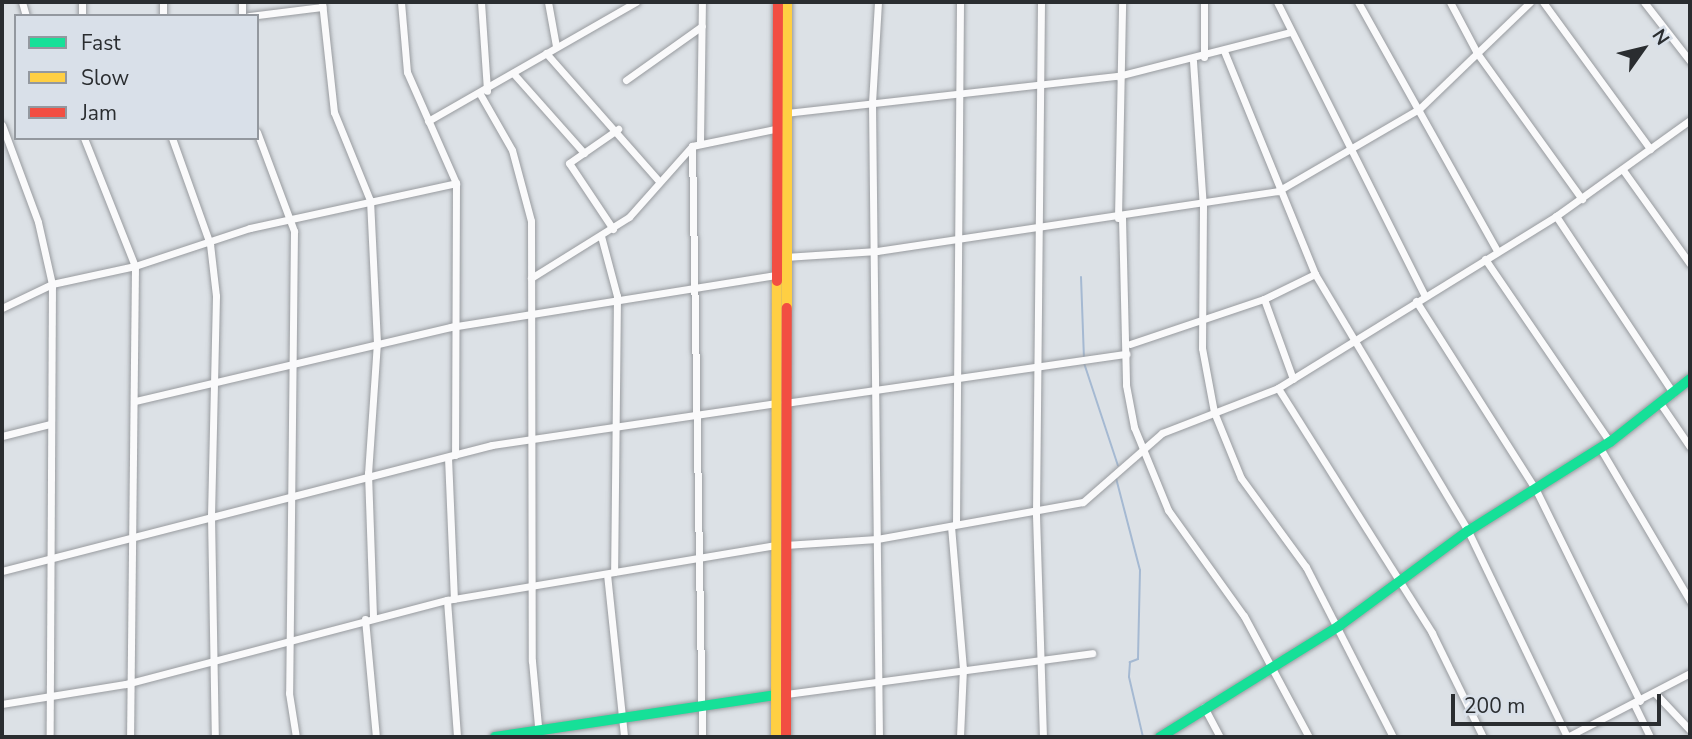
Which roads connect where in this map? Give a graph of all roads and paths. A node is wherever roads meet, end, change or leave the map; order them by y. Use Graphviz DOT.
graph roads {
  1 [pos="401,2"];
  2 [pos="481,2"];
  3 [pos="548,2"];
  4 [pos="636,2"];
  5 [pos="702,2"];
  6 [pos="778,2"];
  7 [pos="787,2"];
  8 [pos="878,2"];
  9 [pos="960,2"];
  10 [pos="1041,2"];
  11 [pos="1122,2"];
  12 [pos="1204,2"];
  13 [pos="1277,2"];
  14 [pos="1359,2"];
  15 [pos="1450,2"];
  16 [pos="1530,2"];
  17 [pos="1543,2"];
  18 [pos="1644,2"];
  19 [pos="322,4"];
  20 [pos="623,4"];
  21 [pos="259,14"];
  22 [pos="702,26"];
  23 [pos="1290,32"];
  24 [pos="556,46"];
  25 [pos="1224,51"];
  26 [pos="545,53"];
  27 [pos="1477,53"];
  28 [pos="1204,57"];
  29 [pos="1192,61"];
  30 [pos="1690,61"];
  31 [pos="513,73"];
  32 [pos="1118,76"];
  33 [pos="626,80"];
  34 [pos="1037,83"];
  35 [pos="957,90"];
  36 [pos="483,93"];
  37 [pos="872,103"];
  38 [pos="1419,109"];
  39 [pos="786,113"];
  40 [pos="428,121"];
  41 [pos="1689,123"];
  42 [pos="2,125"];
  43 [pos="618,129"];
  44 [pos="775,129"];
  45 [pos="259,137"];
  46 [pos="84,140"];
  47 [pos="173,140"];
  48 [pos="700,142"];
  49 [pos="692,146"];
  50 [pos="1650,149"];
  51 [pos="1351,152"];
  52 [pos="584,153"];
  53 [pos="1623,170"];
  54 [pos="658,180"];
  55 [pos="456,183"];
  56 [pos="1278,191"];
  57 [pos="1582,199"];
  58 [pos="370,200"];
  59 [pos="1203,206"];
  60 [pos="1556,216"];
  61 [pos="1120,218"];
  62 [pos="289,219"];
  63 [pos="1037,225"];
  64 [pos="613,229"];
  65 [pos="601,236"];
  66 [pos="958,237"];
  67 [pos="210,244"];
  68 [pos="877,251"];
  69 [pos="1497,251"];
  70 [pos="784,258"];
  71 [pos="1485,259"];
  72 [pos="1690,264"];
  73 [pos="135,266"];
  74 [pos="1315,274"];
  75 [pos="774,275"];
  76 [pos="531,278"];
  77 [pos="52,284"];
  78 [pos="696,287"];
  79 [pos="617,296"];
  80 [pos="1425,296"];
  81 [pos="1264,299"];
  82 [pos="1416,301"];
  83 [pos="2,308"];
  84 [pos="533,312"];
  85 [pos="1202,318"];
  86 [pos="451,327"];
  87 [pos="377,342"];
  88 [pos="1351,342"];
  89 [pos="1130,344"];
  90 [pos="1127,354"];
  91 [pos="296,365"];
  92 [pos="1038,370"];
  93 [pos="1293,379"];
  94 [pos="1690,379"];
  95 [pos="955,381"];
  96 [pos="213,384"];
  97 [pos="1278,388"];
  98 [pos="873,393"];
  99 [pos="1673,393"];
  100 [pos="135,401"];
  101 [pos="780,403"];
  102 [pos="1660,403"];
  103 [pos="1214,412"];
  104 [pos="692,416"];
  105 [pos="50,424"];
  106 [pos="611,428"];
  107 [pos="2,436"];
  108 [pos="532,438"];
  109 [pos="1605,445"];
  110 [pos="1143,446"];
  111 [pos="1690,446"];
  112 [pos="452,456"];
  113 [pos="368,473"];
  114 [pos="1536,490"];
  115 [pos="289,494"];
  116 [pos="1036,514"];
  117 [pos="211,516"];
  118 [pos="954,525"];
  119 [pos="1468,531"];
  120 [pos="133,537"];
  121 [pos="877,539"];
  122 [pos="780,545"];
  123 [pos="51,559"];
  124 [pos="695,560"];
  125 [pos="2,571"];
  126 [pos="610,573"];
  127 [pos="1402,582"];
  128 [pos="531,584"];
  129 [pos="451,599"];
  130 [pos="1690,601"];
  131 [pos="369,617"];
  132 [pos="1339,626"];
  133 [pos="292,640"];
  134 [pos="1092,653"];
  135 [pos="1042,656"];
  136 [pos="212,657"];
  137 [pos="1271,665"];
  138 [pos="963,668"];
  139 [pos="1690,673"];
  140 [pos="880,681"];
  141 [pos="127,684"];
  142 [pos="1654,693"];
  143 [pos="782,694"];
  144 [pos="54,699"];
  145 [pos="700,702"];
  146 [pos="1637,703"];
  147 [pos="2,704"];
  148 [pos="1204,708"];
  149 [pos="622,716"];
  150 [pos="1690,730"];
  151 [pos="539,733"];
  152 [pos="50,737"];
  153 [pos="130,737"];
  154 [pos="215,737"];
  155 [pos="296,737"];
  156 [pos="376,737"];
  157 [pos="457,737"];
  158 [pos="495,737"];
  159 [pos="624,737"];
  160 [pos="702,737"];
  161 [pos="776,737"];
  162 [pos="786,737"];
  163 [pos="879,737"];
  164 [pos="960,737"];
  165 [pos="1043,737"];
  166 [pos="1160,737"];
  167 [pos="1220,737"];
  168 [pos="1309,737"];
  169 [pos="1393,737"];
  170 [pos="1483,737"];
  171 [pos="1567,737"];
  172 [pos="1650,737"];
  1 -- 40 [label="street"];
  2 -- 36 [label="street"];
  3 -- 24 [label="street"];
  4 -- 20 [label="street"];
  5 -- 22 [label="street"];
  6 -- 44 [label="main road"];
  7 -- 39 [label="main road"];
  8 -- 37 [label="street"];
  9 -- 35 [label="street"];
  10 -- 34 [label="street"];
  11 -- 32 [label="street"];
  12 -- 28 [label="street"];
  13 -- 23 [label="street"];
  14 -- 38 [label="street"];
  15 -- 27 [label="street"];
  16 -- 27 [label="street"];
  17 -- 50 [label="street"];
  18 -- 30 [label="street"];
  19 -- 21 [label="street"];
  19 -- 58 [label="street"];
  20 -- 24 [label="street"];
  22 -- 33 [label="street"];
  22 -- 48 [label="street"];
  23 -- 25 [label="street"];
  23 -- 51 [label="street"];
  24 -- 26 [label="street"];
  25 -- 28 [label="street"];
  25 -- 56 [label="street"];
  26 -- 31 [label="street"];
  26 -- 43 [label="street"];
  27 -- 38 [label="street"];
  27 -- 57 [label="street"];
  28 -- 29 [label="street"];
  29 -- 32 [label="street"];
  29 -- 59 [label="street"];
  31 -- 36 [label="street"];
  31 -- 52 [label="street"];
  32 -- 34 [label="street"];
  32 -- 61 [label="street"];
  34 -- 35 [label="street"];
  34 -- 63 [label="street"];
  35 -- 37 [label="street"];
  35 -- 66 [label="street"];
  36 -- 40 [label="street"];
  36 -- 76 [label="street"];
  37 -- 39 [label="street"];
  37 -- 68 [label="street"];
  38 -- 51 [label="street"];
  38 -- 69 [label="street"];
  39 -- 70 [label="main road"];
  40 -- 55 [label="street"];
  41 -- 50 [label="street"];
  42 -- 77 [label="street"];
  43 -- 52 [label="street"];
  43 -- 54 [label="street"];
  44 -- 48 [label="street"];
  44 -- 75 [label="main road"];
  45 -- 62 [label="street"];
  46 -- 73 [label="street"];
  47 -- 67 [label="street"];
  48 -- 49 [label="street"];
  49 -- 54 [label="street"];
  49 -- 78 [label="street"];
  50 -- 53 [label="street"];
  51 -- 56 [label="street"];
  51 -- 80 [label="street"];
  52 -- 64 [label="street"];
  53 -- 57 [label="street"];
  53 -- 72 [label="street"];
  54 -- 64 [label="street"];
  55 -- 58 [label="street"];
  55 -- 86 [label="street"];
  56 -- 59 [label="street"];
  56 -- 74 [label="street"];
  57 -- 60 [label="street"];
  58 -- 62 [label="street"];
  58 -- 87 [label="street"];
  59 -- 61 [label="street"];
  59 -- 85 [label="street"];
  60 -- 69 [label="street"];
  60 -- 99 [label="street"];
  61 -- 63 [label="street"];
  61 -- 89 [label="street"];
  62 -- 67 [label="street"];
  62 -- 91 [label="street"];
  63 -- 66 [label="street"];
  63 -- 92 [label="street"];
  64 -- 65 [label="street"];
  65 -- 76 [label="street"];
  65 -- 79 [label="street"];
  66 -- 68 [label="street"];
  66 -- 95 [label="street"];
  67 -- 73 [label="street"];
  67 -- 96 [label="street"];
  68 -- 70 [label="street"];
  68 -- 98 [label="street"];
  69 -- 71 [label="street"];
  70 -- 101 [label="main road"];
  71 -- 80 [label="street"];
  71 -- 109 [label="street"];
  73 -- 77 [label="street"];
  73 -- 100 [label="street"];
  74 -- 81 [label="street"];
  74 -- 88 [label="street"];
  75 -- 78 [label="street"];
  75 -- 101 [label="main road"];
  76 -- 84 [label="street"];
  77 -- 83 [label="street"];
  77 -- 105 [label="street"];
  78 -- 79 [label="street"];
  78 -- 104 [label="street"];
  79 -- 84 [label="street"];
  79 -- 106 [label="street"];
  80 -- 82 [label="street"];
  81 -- 85 [label="street"];
  81 -- 93 [label="street"];
  82 -- 88 [label="street"];
  82 -- 114 [label="street"];
  84 -- 86 [label="street"];
  84 -- 108 [label="street"];
  85 -- 89 [label="street"];
  85 -- 103 [label="street"];
  86 -- 87 [label="street"];
  86 -- 112 [label="street"];
  87 -- 91 [label="street"];
  87 -- 113 [label="street"];
  88 -- 93 [label="street"];
  88 -- 119 [label="street"];
  89 -- 90 [label="street"];
  90 -- 92 [label="street"];
  90 -- 110 [label="street"];
  91 -- 96 [label="street"];
  91 -- 115 [label="street"];
  92 -- 95 [label="street"];
  92 -- 116 [label="street"];
  93 -- 97 [label="street"];
  94 -- 99 [label="main road"];
  95 -- 98 [label="street"];
  95 -- 118 [label="street"];
  96 -- 100 [label="street"];
  96 -- 117 [label="street"];
  97 -- 103 [label="street"];
  97 -- 127 [label="street"];
  98 -- 101 [label="street"];
  98 -- 121 [label="street"];
  99 -- 102 [label="main road"];
  100 -- 120 [label="street"];
  101 -- 104 [label="street"];
  101 -- 122 [label="main road"];
  102 -- 109 [label="main road"];
  102 -- 111 [label="street"];
  103 -- 110 [label="street"];
  103 -- 132 [label="street"];
  104 -- 106 [label="street"];
  104 -- 124 [label="street"];
  105 -- 107 [label="street"];
  105 -- 123 [label="street"];
  106 -- 108 [label="street"];
  106 -- 126 [label="street"];
  108 -- 112 [label="street"];
  108 -- 128 [label="street"];
  109 -- 114 [label="main road"];
  109 -- 130 [label="street"];
  110 -- 116 [label="street"];
  110 -- 137 [label="street"];
  112 -- 113 [label="street"];
  112 -- 129 [label="street"];
  113 -- 115 [label="street"];
  113 -- 131 [label="street"];
  114 -- 119 [label="main road"];
  114 -- 146 [label="street"];
  115 -- 117 [label="street"];
  115 -- 133 [label="street"];
  116 -- 118 [label="street"];
  116 -- 135 [label="street"];
  117 -- 120 [label="street"];
  117 -- 136 [label="street"];
  118 -- 121 [label="street"];
  118 -- 138 [label="street"];
  119 -- 127 [label="main road"];
  119 -- 171 [label="street"];
  120 -- 123 [label="street"];
  120 -- 141 [label="street"];
  121 -- 122 [label="street"];
  121 -- 140 [label="street"];
  122 -- 124 [label="street"];
  122 -- 143 [label="main road"];
  123 -- 125 [label="street"];
  123 -- 144 [label="street"];
  124 -- 126 [label="street"];
  124 -- 145 [label="street"];
  126 -- 128 [label="street"];
  126 -- 149 [label="street"];
  127 -- 132 [label="main road"];
  127 -- 170 [label="street"];
  128 -- 129 [label="street"];
  128 -- 151 [label="street"];
  129 -- 131 [label="street"];
  129 -- 157 [label="street"];
  131 -- 133 [label="street"];
  131 -- 156 [label="street"];
  132 -- 137 [label="main road"];
  132 -- 169 [label="street"];
  133 -- 136 [label="street"];
  133 -- 155 [label="street"];
  134 -- 135 [label="street"];
  135 -- 138 [label="street"];
  135 -- 165 [label="street"];
  136 -- 141 [label="street"];
  136 -- 154 [label="street"];
  137 -- 148 [label="main road"];
  137 -- 168 [label="street"];
  138 -- 140 [label="street"];
  138 -- 164 [label="street"];
  139 -- 142 [label="street"];
  140 -- 143 [label="street"];
  140 -- 163 [label="street"];
  141 -- 144 [label="street"];
  141 -- 153 [label="street"];
  142 -- 146 [label="street"];
  142 -- 150 [label="street"];
  143 -- 145 [label="main road"];
  143 -- 161 [label="main road"];
  143 -- 162 [label="main road"];
  144 -- 147 [label="street"];
  144 -- 152 [label="street"];
  145 -- 149 [label="main road"];
  145 -- 160 [label="street"];
  146 -- 171 [label="street"];
  146 -- 172 [label="street"];
  148 -- 166 [label="main road"];
  148 -- 167 [label="street"];
  149 -- 151 [label="main road"];
  149 -- 159 [label="street"];
  151 -- 158 [label="main road"];
}
